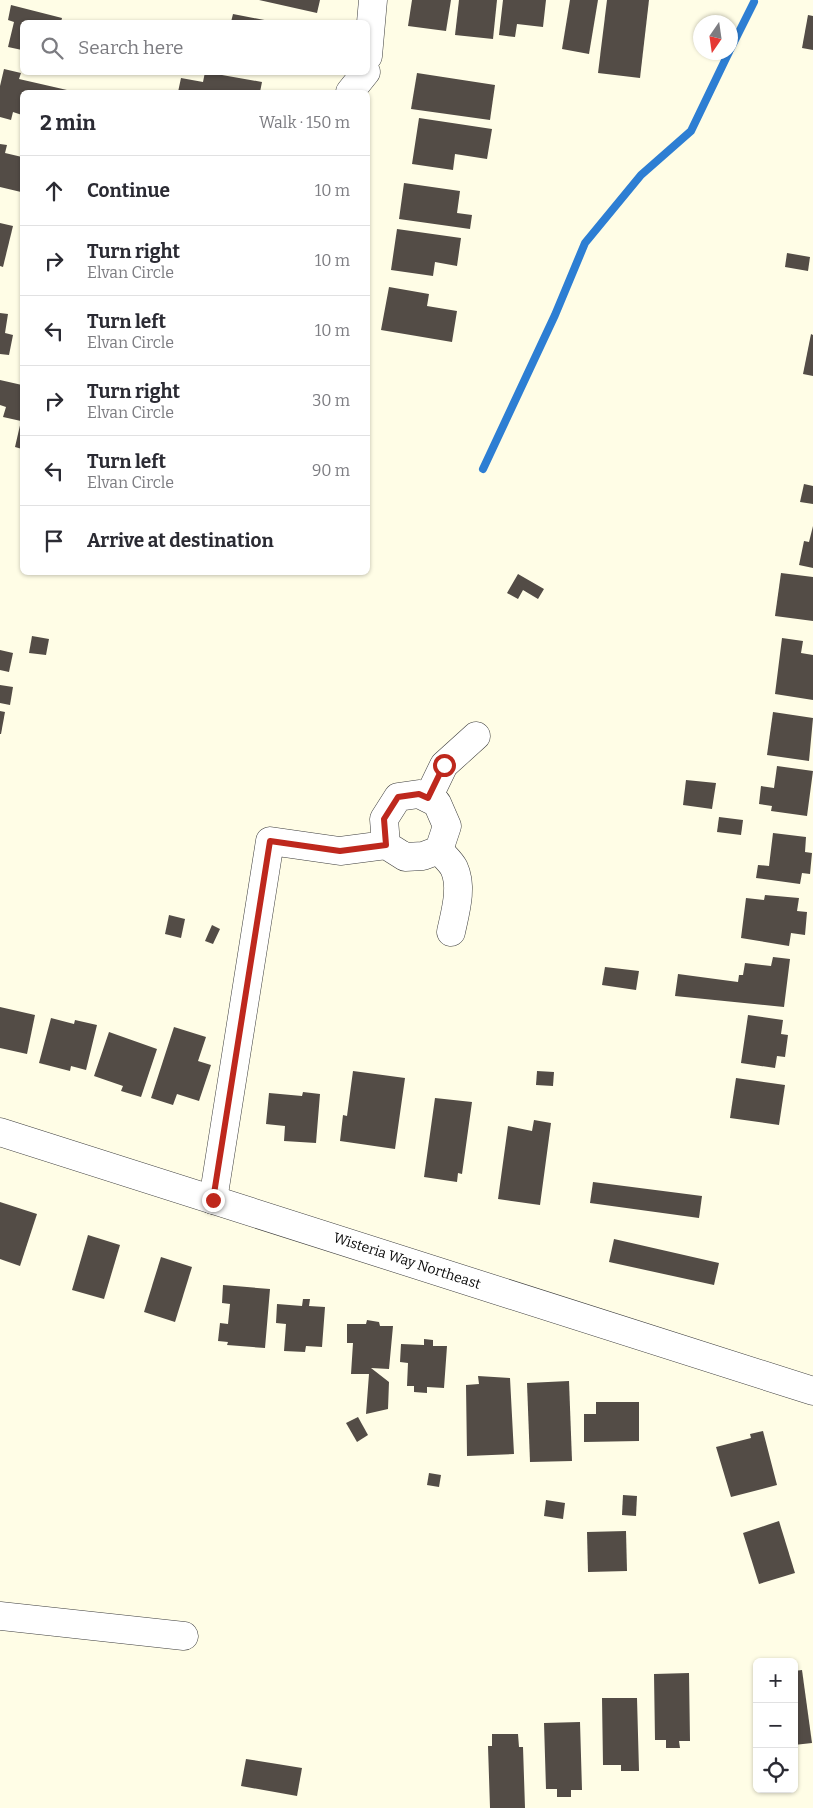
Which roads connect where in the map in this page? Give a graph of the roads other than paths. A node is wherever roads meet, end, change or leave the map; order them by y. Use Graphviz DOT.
graph roads {
  1 [pos="373,0"];
  2 [pos="370,34"];
  3 [pos="364,75"];
  4 [pos="352,90"];
  5 [pos="476,736"];
  6 [pos="428,798"];
  7 [pos="386,845"];
  8 [pos="439,850"];
  9 [pos="451,932"];
  10 [pos="0,1132"];
  11 [pos="213,1200"];
  12 [pos="813,1391"];
  13 [pos="0,1616"];
  14 [pos="184,1636"];
  1 -- 2 [label="street"];
  3 -- 4 [label="street"];
  5 -- 6 [label="street"];
  6 -- 7 [label="street"];
  6 -- 8 [label="street"];
  7 -- 8 [label="street"];
  7 -- 11 [label="street"];
  8 -- 9 [label="street"];
  10 -- 11 [label="street, Wisteria Way Northeast"];
  11 -- 12 [label="street, Wisteria Way Northeast"];
  13 -- 14 [label="street"];
}
